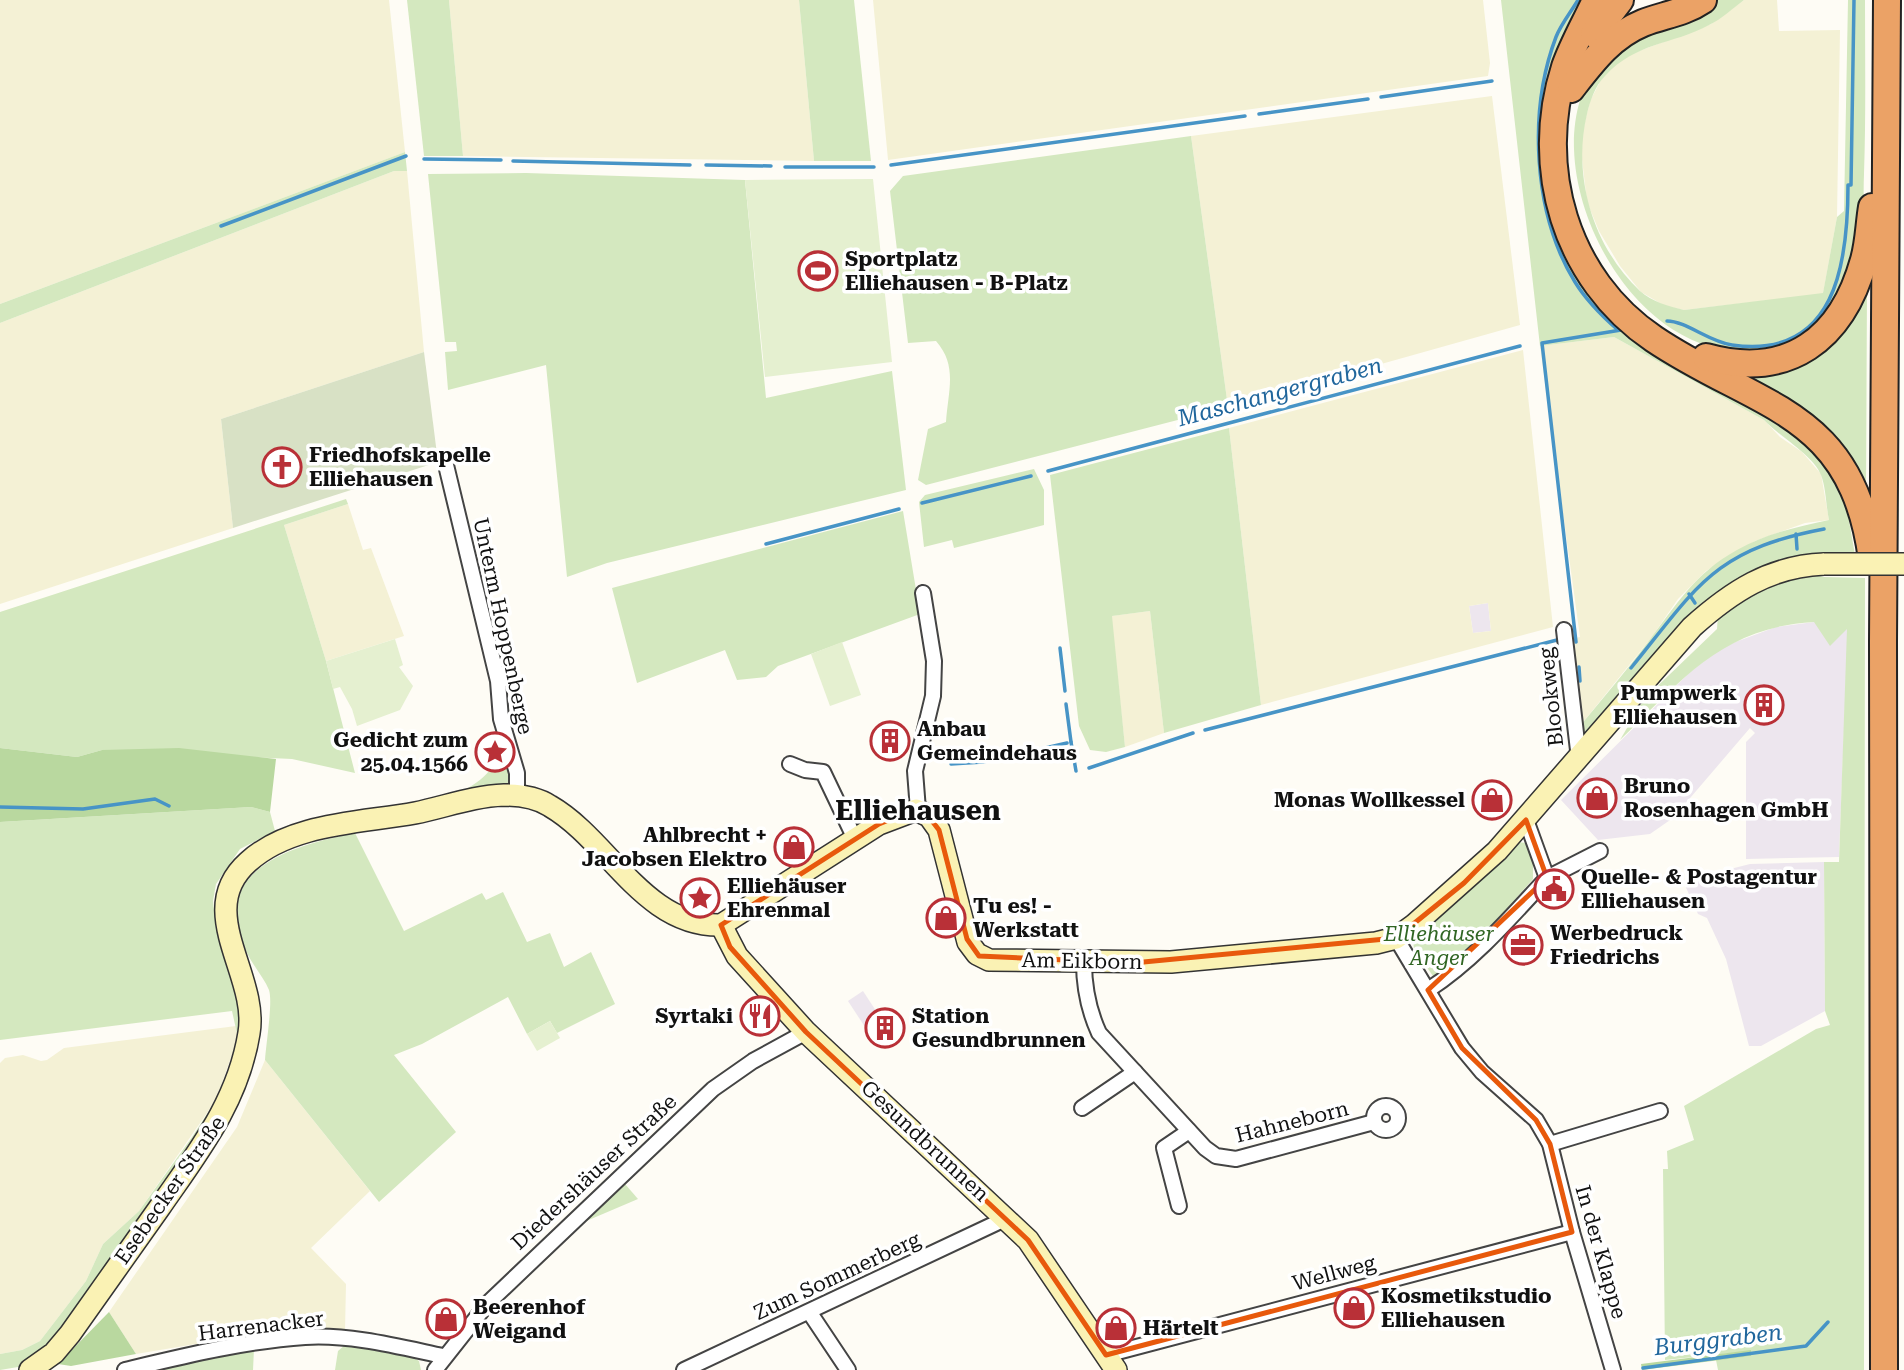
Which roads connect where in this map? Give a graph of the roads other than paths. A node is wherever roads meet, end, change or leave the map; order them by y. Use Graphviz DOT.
graph roads {
  1 [pos="1596,0"];
  2 [pos="1606,0"];
  3 [pos="1620,0"];
  4 [pos="1703,0"];
  5 [pos="1887,0"];
  6 [pos="1584,27"];
  7 [pos="1571,89"];
  8 [pos="1887,133"];
  9 [pos="446,466"];
  10 [pos="1904,564"];
  11 [pos="923,593"];
  12 [pos="1564,630"];
  13 [pos="1883,641"];
  14 [pos="1579,759"];
  15 [pos="790,764"];
  16 [pos="517,795"];
  17 [pos="918,810"];
  18 [pos="1526,820"];
  19 [pos="856,841"];
  20 [pos="1600,851"];
  21 [pos="1547,878"];
  22 [pos="721,925"];
  23 [pos="1396,938"];
  24 [pos="1084,962"];
  25 [pos="1428,990"];
  26 [pos="806,1032"];
  27 [pos="1135,1072"];
  28 [pos="1082,1108"];
  29 [pos="1660,1111"];
  30 [pos="1374,1122"];
  31 [pos="1189,1131"];
  32 [pos="1550,1144"];
  33 [pos="1179,1206"];
  34 [pos="1007,1218"];
  35 [pos="1572,1231"];
  36 [pos="810,1313"];
  37 [pos="443,1356"];
  38 [pos="1111,1363"];
  39 [pos="37,1368"];
  40 [pos="125,1370"];
  41 [pos="435,1370"];
  42 [pos="684,1370"];
  43 [pos="848,1370"];
  44 [pos="1613,1370"];
  45 [pos="1884,1370"];
  1 -- 6 [label="highway"];
  2 -- 6 [label="highway"];
  3 -- 7 [label="highway"];
  4 -- 7 [label="highway"];
  5 -- 8 [label="highway"];
  6 -- 13 [label="highway"];
  7 -- 8 [label="highway"];
  8 -- 13 [label="highway"];
  9 -- 16 [label="street, Unterm Hoppenberge"];
  10 -- 14 [label="street, Am Eikborn, bridge"];
  11 -- 17 [label="street"];
  12 -- 14 [label="street, Blookweg"];
  13 -- 45 [label="highway"];
  14 -- 18 [label="street, Am Eikborn"];
  15 -- 19 [label="street"];
  16 -- 22 [label="street"];
  16 -- 39 [label="street, Esebecker Straße"];
  17 -- 19 [label="street"];
  17 -- 24 [label="street, Am Eikborn"];
  18 -- 21 [label="street"];
  18 -- 23 [label="street, Am Eikborn"];
  19 -- 22 [label="street"];
  20 -- 21 [label="street"];
  21 -- 25 [label="street"];
  22 -- 26 [label="street, Gesundbrunnen"];
  23 -- 24 [label="street, Am Eikborn"];
  23 -- 25 [label="street, In der Klappe"];
  24 -- 27 [label="street, Hahneborn"];
  25 -- 32 [label="street, In der Klappe"];
  26 -- 34 [label="street, Gesundbrunnen"];
  26 -- 37 [label="street, Diedershäuser Straße"];
  27 -- 28 [label="street"];
  27 -- 31 [label="street, Hahneborn"];
  29 -- 32 [label="street"];
  30 -- 31 [label="street, Hahneborn"];
  31 -- 33 [label="street"];
  32 -- 35 [label="street, In der Klappe"];
  34 -- 36 [label="street, Zum Sommerberg"];
  34 -- 38 [label="street, Gesundbrunnen"];
  35 -- 38 [label="street, Wellweg"];
  35 -- 44 [label="street, In der Klappe"];
  36 -- 42 [label="street, Zum Sommerberg"];
  36 -- 43 [label="street"];
  37 -- 40 [label="street, Harrenacker"];
  37 -- 41 [label="street, Diedershäuser Straße"];
}
